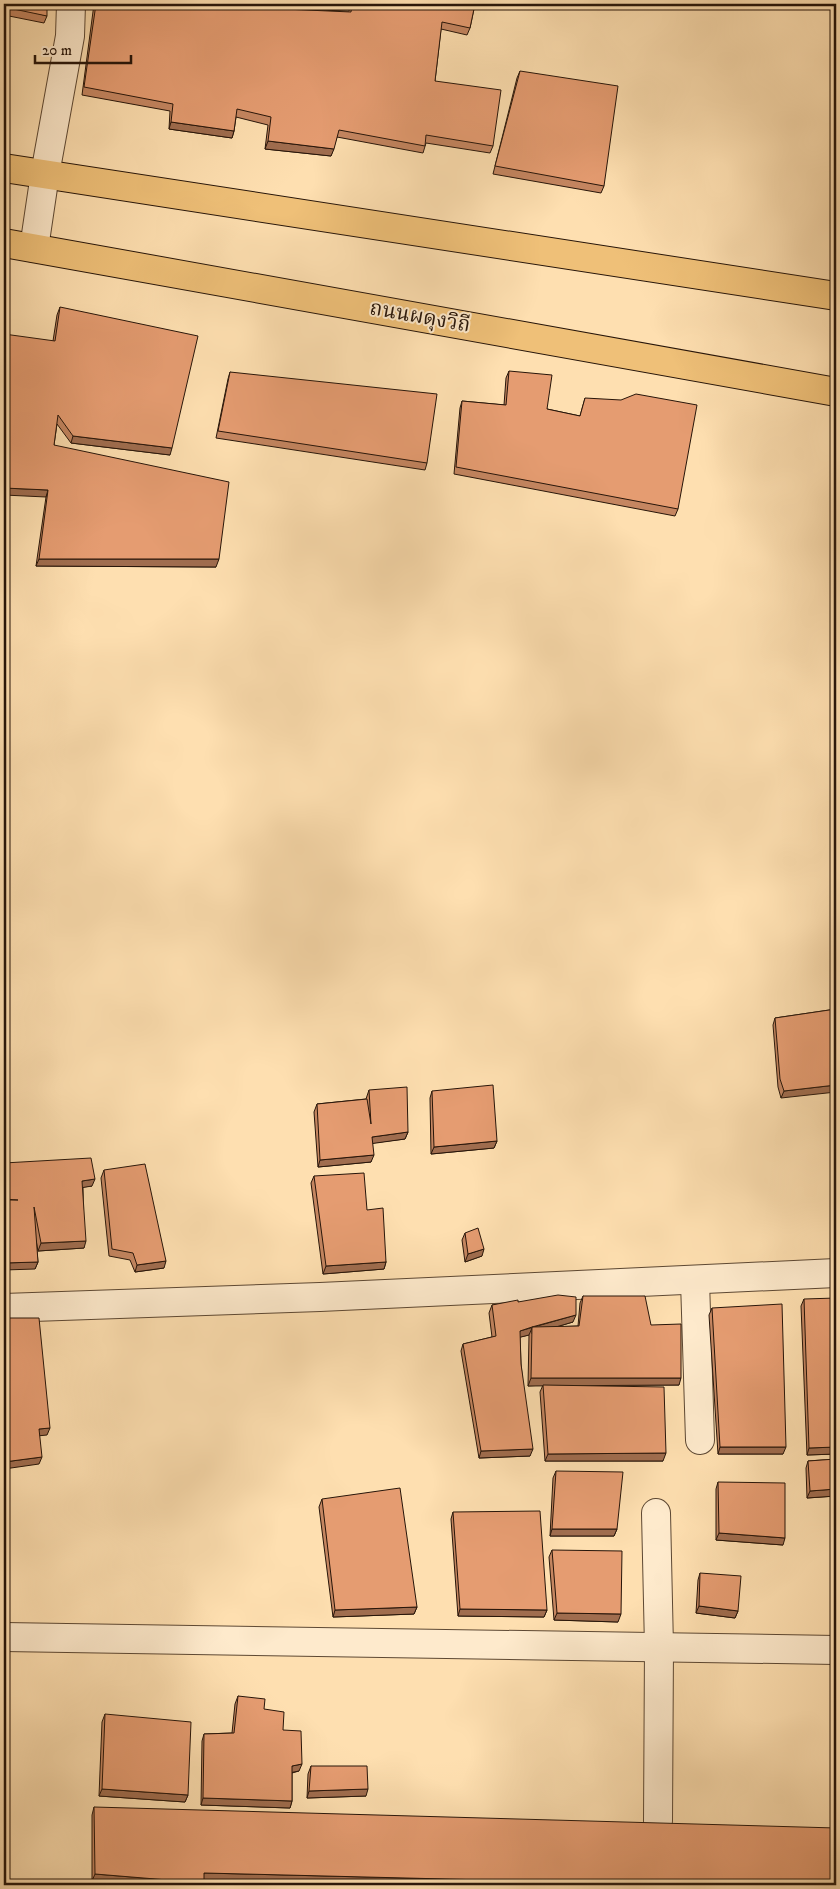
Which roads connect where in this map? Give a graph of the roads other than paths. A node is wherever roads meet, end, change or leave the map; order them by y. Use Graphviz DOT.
graph roads {
  1 [pos="72,4"];
  2 [pos="4,168"];
  3 [pos="45,174"];
  4 [pos="4,243"];
  5 [pos="34,248"];
  6 [pos="836,296"];
  7 [pos="836,392"];
  8 [pos="836,1274"];
  9 [pos="695,1281"];
  10 [pos="4,1308"];
  11 [pos="700,1440"];
  12 [pos="656,1513"];
  13 [pos="4,1637"];
  14 [pos="659,1647"];
  15 [pos="836,1650"];
  16 [pos="658,1822"];
  1 -- 3 [label="street"];
  2 -- 3 [label="main road"];
  3 -- 5 [label="street"];
  3 -- 6 [label="main road"];
  4 -- 5 [label="main road, ถนนผดุงวิถี"];
  5 -- 7 [label="main road, ถนนผดุงวิถี"];
  8 -- 9 [label="street"];
  9 -- 10 [label="street"];
  9 -- 11 [label="street"];
  12 -- 14 [label="street"];
  13 -- 14 [label="street"];
  14 -- 15 [label="street"];
  14 -- 16 [label="street"];
}
